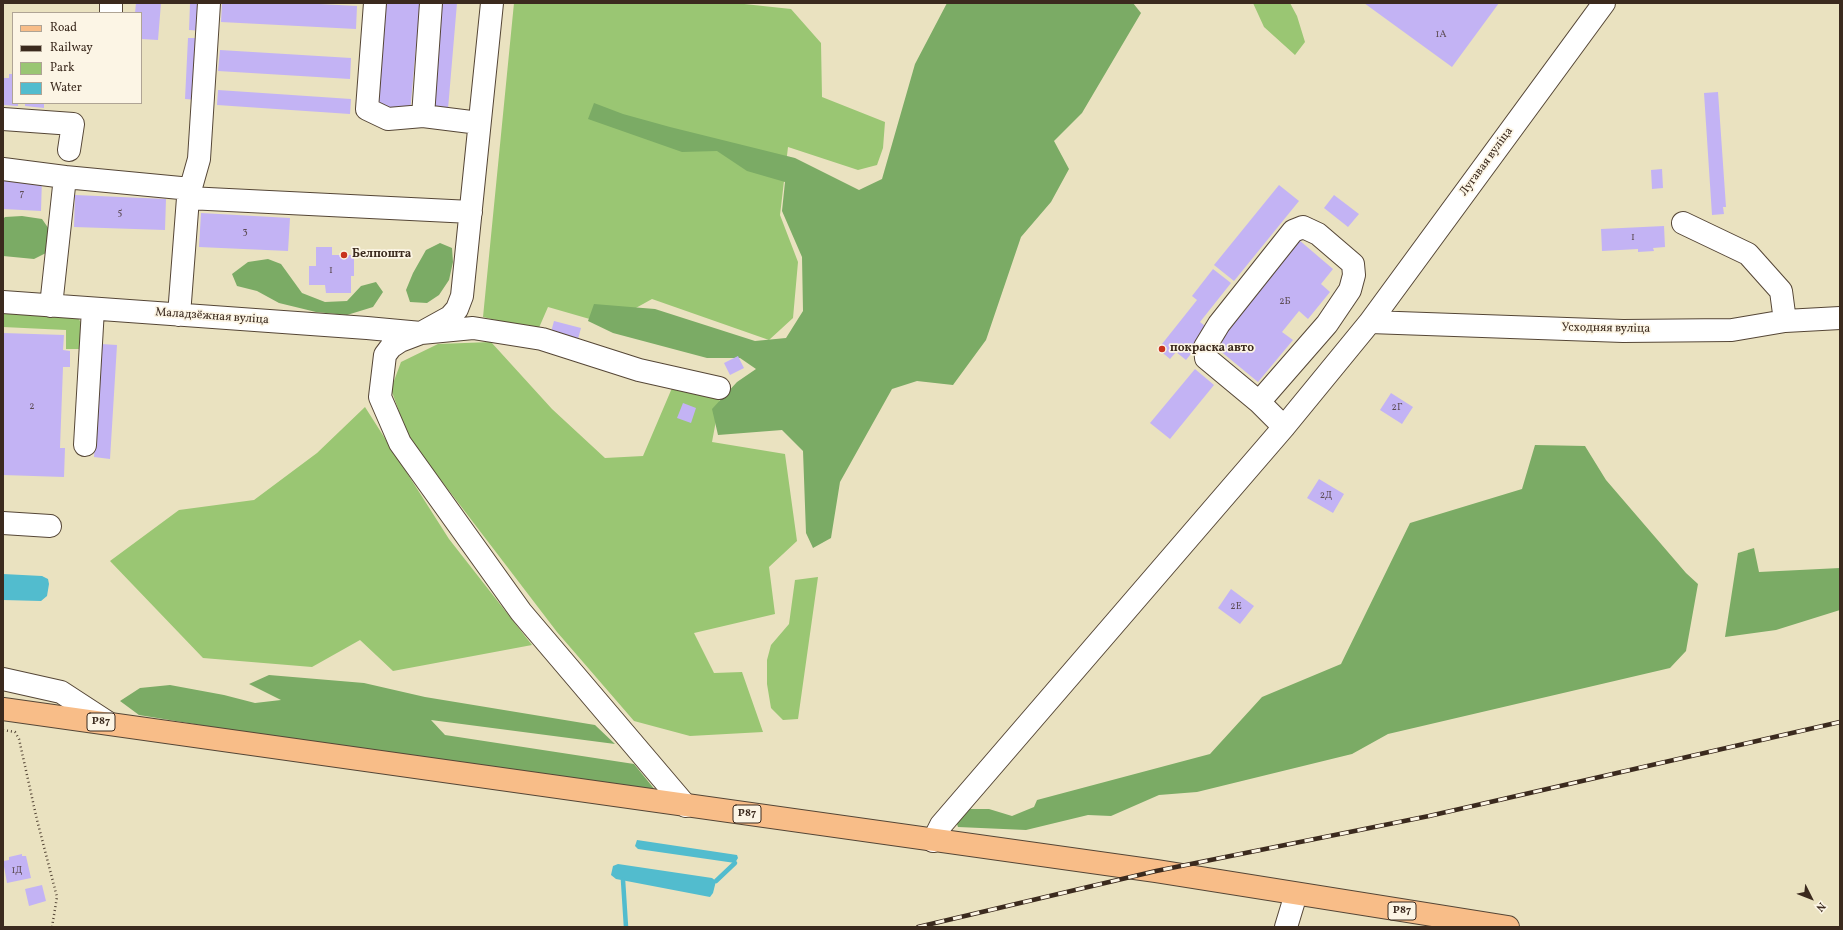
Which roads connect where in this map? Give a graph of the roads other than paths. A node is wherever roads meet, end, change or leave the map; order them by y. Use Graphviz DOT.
graph roads {
  1 [pos="209,3"];
  2 [pos="376,3"];
  3 [pos="431,3"];
  4 [pos="492,3"];
  5 [pos="1604,3"];
  6 [pos="423,116"];
  7 [pos="3,119"];
  8 [pos="479,123"];
  9 [pos="69,150"];
  10 [pos="3,169"];
  11 [pos="65,177"];
  12 [pos="189,194"];
  13 [pos="471,212"];
  14 [pos="1683,223"];
  15 [pos="3,302"];
  16 [pos="51,306"];
  17 [pos="93,309"];
  18 [pos="179,315"];
  19 [pos="1840,318"];
  20 [pos="1370,322"];
  21 [pos="1785,322"];
  22 [pos="367,328"];
  23 [pos="420,333"];
  24 [pos="385,355"];
  25 [pos="719,388"];
  26 [pos="1259,402"];
  27 [pos="1284,427"];
  28 [pos="85,445"];
  29 [pos="3,523"];
  30 [pos="50,526"];
  31 [pos="3,679"];
  32 [pos="3,709"];
  33 [pos="107,722"];
  34 [pos="686,806"];
  35 [pos="933,841"];
  36 [pos="1296,894"];
  37 [pos="1286,927"];
  38 [pos="1508,927"];
  1 -- 12 [label="street"];
  2 -- 6 [label="street"];
  3 -- 6 [label="street"];
  4 -- 8 [label="street"];
  5 -- 20 [label="street, Лугавая вуліца"];
  6 -- 8 [label="street"];
  7 -- 9 [label="street"];
  8 -- 13 [label="street"];
  10 -- 11 [label="street"];
  11 -- 12 [label="street"];
  11 -- 16 [label="street"];
  12 -- 13 [label="street"];
  12 -- 18 [label="street"];
  13 -- 23 [label="street"];
  14 -- 21 [label="street"];
  15 -- 16 [label="street, Маладзёжная вуліца"];
  16 -- 17 [label="street, Маладзёжная вуліца"];
  17 -- 18 [label="street, Маладзёжная вуліца"];
  17 -- 28 [label="street"];
  18 -- 22 [label="street, Маладзёжная вуліца"];
  19 -- 21 [label="street, Усходняя вуліца"];
  20 -- 21 [label="street, Усходняя вуліца"];
  20 -- 27 [label="street, Лугавая вуліца"];
  22 -- 23 [label="street, Маладзёжная вуліца"];
  22 -- 24 [label="street"];
  23 -- 24 [label="street"];
  23 -- 25 [label="street"];
  24 -- 34 [label="street"];
  26 -- 26 [label="street"];
  26 -- 27 [label="street"];
  27 -- 35 [label="street, Лугавая вуліца"];
  29 -- 30 [label="street"];
  31 -- 33 [label="street"];
  32 -- 33 [label="main road, Р87"];
  33 -- 34 [label="main road, Р87"];
  34 -- 35 [label="main road, Р87"];
  35 -- 36 [label="main road, Р87"];
  36 -- 37 [label="street"];
  36 -- 38 [label="main road, Р87"];
}
